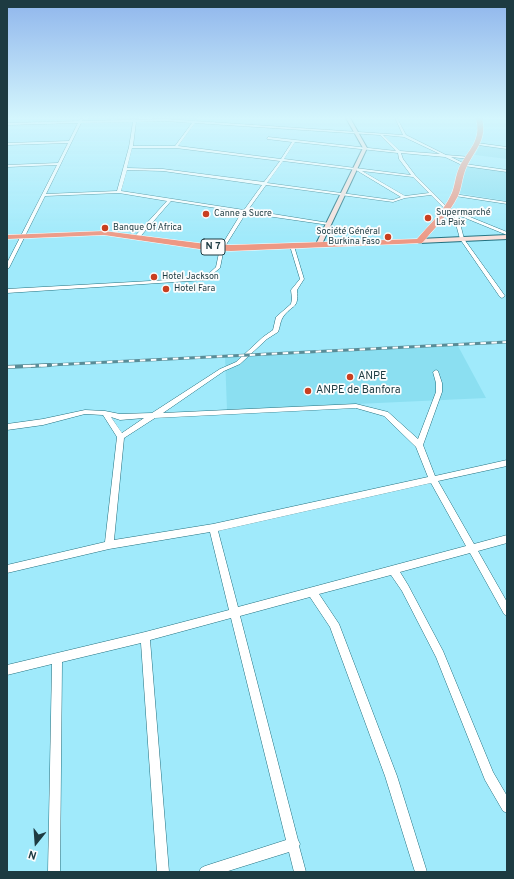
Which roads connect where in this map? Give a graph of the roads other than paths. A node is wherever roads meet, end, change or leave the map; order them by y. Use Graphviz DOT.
graph roads {
  1 [pos="62,159"];
  2 [pos="128,159"];
  3 [pos="274,159"];
  4 [pos="360,159"];
  5 [pos="401,159"];
  6 [pos="454,159"];
  7 [pos="469,159"];
  8 [pos="282,160"];
  9 [pos="60,164"];
  10 [pos="464,165"];
  11 [pos="7,166"];
  12 [pos="125,169"];
  13 [pos="355,169"];
  14 [pos="507,171"];
  15 [pos="414,176"];
  16 [pos="265,183"];
  17 [pos="119,192"];
  18 [pos="343,194"];
  19 [pos="431,194"];
  20 [pos="43,195"];
  21 [pos="455,195"];
  22 [pos="404,197"];
  23 [pos="170,200"];
  24 [pos="507,202"];
  25 [pos="447,209"];
  26 [pos="245,211"];
  27 [pos="455,212"];
  28 [pos="329,224"];
  29 [pos="507,234"];
  30 [pos="24,236"];
  31 [pos="137,236"];
  32 [pos="7,237"];
  33 [pos="507,237"];
  34 [pos="462,239"];
  35 [pos="419,241"];
  36 [pos="319,244"];
  37 [pos="292,246"];
  38 [pos="222,248"];
  39 [pos="7,268"];
  40 [pos="7,291"];
  41 [pos="502,296"];
  42 [pos="436,372"];
  43 [pos="105,413"];
  44 [pos="152,416"];
  45 [pos="7,427"];
  46 [pos="121,437"];
  47 [pos="419,445"];
  48 [pos="507,463"];
  49 [pos="433,480"];
  50 [pos="213,528"];
  51 [pos="507,540"];
  52 [pos="109,545"];
  53 [pos="471,549"];
  54 [pos="7,569"];
  55 [pos="393,570"];
  56 [pos="312,592"];
  57 [pos="507,611"];
  58 [pos="235,612"];
  59 [pos="145,637"];
  60 [pos="57,658"];
  61 [pos="7,670"];
  62 [pos="507,808"];
  63 [pos="294,844"];
  64 [pos="54,872"];
  65 [pos="163,872"];
  66 [pos="205,872"];
  67 [pos="300,872"];
  68 [pos="421,872"];
  1 -- 9 [label="street"];
  2 -- 12 [label="street"];
  3 -- 8 [label="street"];
  4 -- 13 [label="main road"];
  5 -- 15 [label="street"];
  6 -- 10 [label="street"];
  7 -- 10 [label="highway"];
  8 -- 13 [label="street"];
  8 -- 16 [label="street"];
  9 -- 11 [label="street"];
  9 -- 20 [label="street"];
  10 -- 14 [label="street"];
  10 -- 21 [label="highway"];
  12 -- 16 [label="street"];
  12 -- 17 [label="street"];
  13 -- 15 [label="street"];
  13 -- 18 [label="main road"];
  13 -- 22 [label="street"];
  15 -- 19 [label="street"];
  16 -- 18 [label="street"];
  16 -- 26 [label="street"];
  17 -- 20 [label="street"];
  17 -- 23 [label="street"];
  18 -- 22 [label="street"];
  18 -- 28 [label="main road"];
  19 -- 22 [label="street"];
  19 -- 25 [label="street"];
  20 -- 30 [label="street"];
  21 -- 24 [label="street"];
  21 -- 25 [label="highway"];
  23 -- 26 [label="street"];
  23 -- 31 [label="street"];
  25 -- 27 [label="street"];
  25 -- 35 [label="highway"];
  26 -- 28 [label="street"];
  26 -- 38 [label="street"];
  27 -- 29 [label="street"];
  27 -- 34 [label="street"];
  28 -- 36 [label="main road"];
  30 -- 31 [label="highway, N 7"];
  30 -- 32 [label="highway, N 7"];
  30 -- 39 [label="street"];
  31 -- 38 [label="highway, N 7"];
  33 -- 34 [label="main road"];
  34 -- 35 [label="main road"];
  34 -- 41 [label="street"];
  35 -- 36 [label="highway, N 7"];
  36 -- 37 [label="highway, N 7"];
  37 -- 38 [label="highway, N 7"];
  37 -- 44 [label="street"];
  38 -- 40 [label="street"];
  42 -- 47 [label="street"];
  43 -- 44 [label="street"];
  43 -- 45 [label="street"];
  43 -- 46 [label="street"];
  44 -- 46 [label="street"];
  44 -- 47 [label="street"];
  46 -- 52 [label="street"];
  47 -- 49 [label="street"];
  48 -- 49 [label="street"];
  49 -- 50 [label="street"];
  49 -- 53 [label="street"];
  50 -- 52 [label="street"];
  50 -- 58 [label="street"];
  51 -- 53 [label="street"];
  52 -- 54 [label="street"];
  53 -- 55 [label="street"];
  53 -- 57 [label="street"];
  55 -- 56 [label="street"];
  55 -- 62 [label="street"];
  56 -- 58 [label="street"];
  56 -- 68 [label="street"];
  58 -- 59 [label="street"];
  58 -- 63 [label="street"];
  59 -- 60 [label="street"];
  59 -- 65 [label="street"];
  60 -- 61 [label="street"];
  60 -- 64 [label="street"];
  63 -- 66 [label="street"];
  63 -- 67 [label="street"];
}
